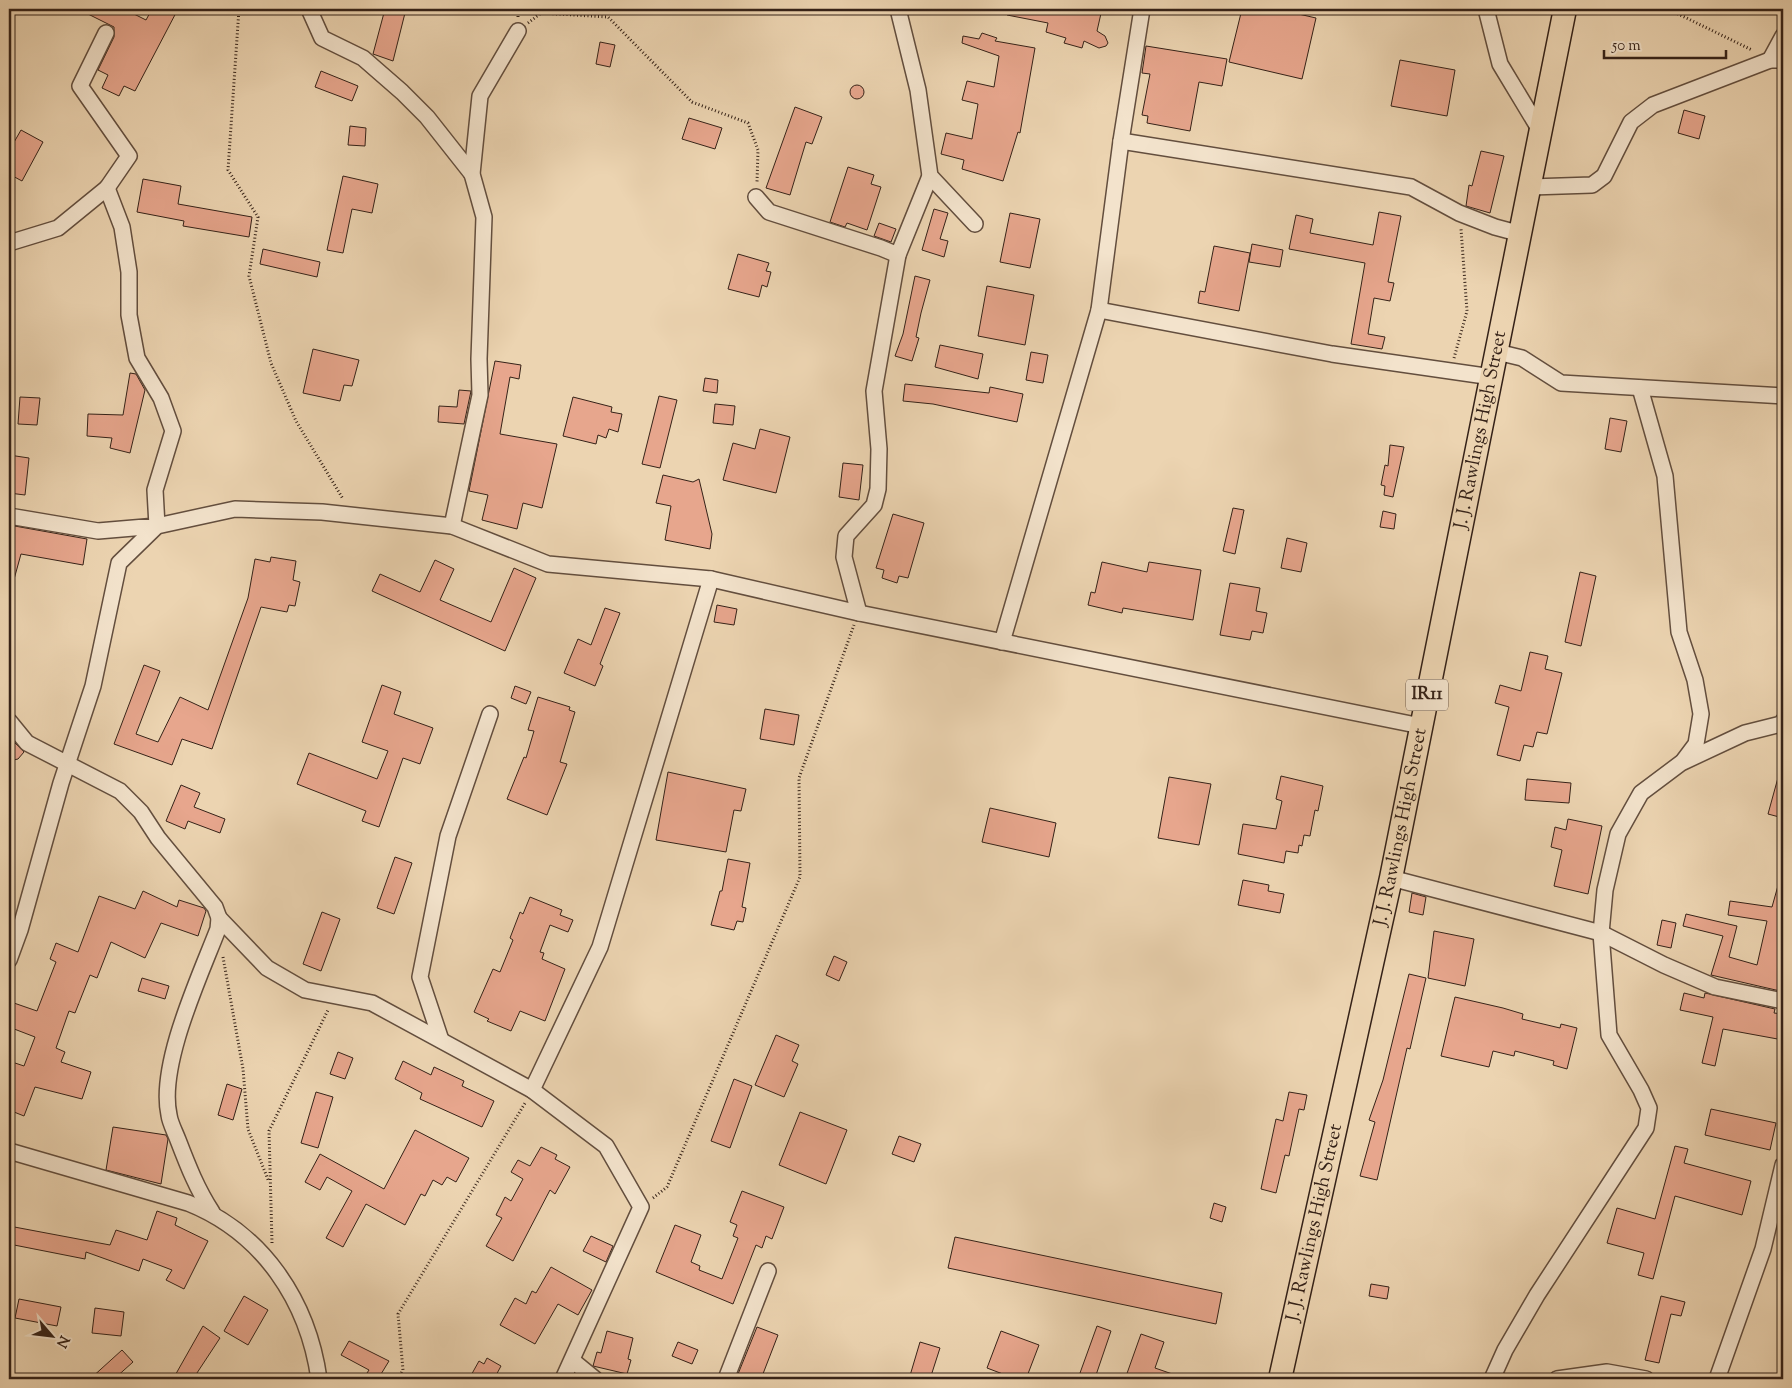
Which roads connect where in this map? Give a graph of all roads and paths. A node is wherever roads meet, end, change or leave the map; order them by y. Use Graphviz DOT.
graph roads {
  1 [pos="239,9"];
  2 [pos="309,9"];
  3 [pos="898,9"];
  4 [pos="1142,9"];
  5 [pos="1486,9"];
  6 [pos="1566,9"];
  7 [pos="1668,9"];
  8 [pos="518,30"];
  9 [pos="106,33"];
  10 [pos="1783,36"];
  11 [pos="1777,60"];
  12 [pos="1541,132"];
  13 [pos="1121,141"];
  14 [pos="472,174"];
  15 [pos="930,176"];
  16 [pos="1530,187"];
  17 [pos="106,188"];
  18 [pos="756,197"];
  19 [pos="1460,213"];
  20 [pos="975,224"];
  21 [pos="1521,234"];
  22 [pos="9,243"];
  23 [pos="898,255"];
  24 [pos="1099,310"];
  25 [pos="1497,352"];
  26 [pos="1450,373"];
  27 [pos="1492,377"];
  28 [pos="1640,388"];
  29 [pos="1783,396"];
  30 [pos="356,515"];
  31 [pos="9,516"];
  32 [pos="157,526"];
  33 [pos="452,526"];
  34 [pos="711,579"];
  35 [pos="859,613"];
  36 [pos="1002,642"];
  37 [pos="490,714"];
  38 [pos="9,721"];
  39 [pos="1783,724"];
  40 [pos="1421,726"];
  41 [pos="68,763"];
  42 [pos="1681,763"];
  43 [pos="1391,878"];
  44 [pos="219,924"];
  45 [pos="14,926"];
  46 [pos="1601,933"];
  47 [pos="9,960"];
  48 [pos="335,996"];
  49 [pos="1783,1001"];
  50 [pos="441,1040"];
  51 [pos="532,1090"];
  52 [pos="9,1151"];
  53 [pos="1783,1165"];
  54 [pos="271,1184"];
  55 [pos="641,1207"];
  56 [pos="212,1212"];
  57 [pos="273,1265"];
  58 [pos="768,1271"];
  59 [pos="573,1361"];
  60 [pos="318,1379"];
  61 [pos="398,1379"];
  62 [pos="563,1379"];
  63 [pos="595,1379"];
  64 [pos="726,1379"];
  65 [pos="1280,1379"];
  66 [pos="1492,1379"];
  67 [pos="1557,1379"];
  68 [pos="1646,1379"];
  69 [pos="1717,1379"];
  1 -- 30 [label="path"];
  2 -- 14 [label="street"];
  3 -- 15 [label="street"];
  4 -- 13 [label="street"];
  5 -- 12 [label="street"];
  6 -- 12 [label="main road, J. J. Rawlings High Street / IR11"];
  7 -- 11 [label="path"];
  8 -- 14 [label="street"];
  8 -- 18 [label="path"];
  9 -- 17 [label="street"];
  10 -- 11 [label="street"];
  11 -- 16 [label="street"];
  12 -- 16 [label="main road, J. J. Rawlings High Street / IR11"];
  13 -- 19 [label="street"];
  13 -- 24 [label="street"];
  14 -- 33 [label="street"];
  15 -- 20 [label="street"];
  15 -- 23 [label="street"];
  16 -- 21 [label="main road, J. J. Rawlings High Street / IR11"];
  17 -- 22 [label="street"];
  17 -- 32 [label="street"];
  18 -- 23 [label="street"];
  19 -- 21 [label="street"];
  19 -- 26 [label="path"];
  21 -- 25 [label="main road, J. J. Rawlings High Street / IR11"];
  23 -- 35 [label="street"];
  24 -- 26 [label="street"];
  24 -- 36 [label="street"];
  25 -- 27 [label="main road, J. J. Rawlings High Street / IR11"];
  25 -- 28 [label="street"];
  26 -- 27 [label="street"];
  27 -- 40 [label="main road, J. J. Rawlings High Street / IR11"];
  28 -- 29 [label="street"];
  28 -- 42 [label="street"];
  30 -- 32 [label="street"];
  30 -- 33 [label="street"];
  31 -- 32 [label="street"];
  32 -- 41 [label="street"];
  33 -- 34 [label="street"];
  34 -- 35 [label="street"];
  34 -- 51 [label="street"];
  35 -- 36 [label="street"];
  35 -- 55 [label="path"];
  36 -- 40 [label="street"];
  37 -- 50 [label="street"];
  38 -- 41 [label="street"];
  39 -- 42 [label="street"];
  40 -- 43 [label="main road, J. J. Rawlings High Street / IR11"];
  41 -- 44 [label="street"];
  41 -- 45 [label="street"];
  42 -- 46 [label="street"];
  43 -- 46 [label="street"];
  43 -- 65 [label="main road, J. J. Rawlings High Street / IR11"];
  44 -- 48 [label="street"];
  44 -- 54 [label="path"];
  44 -- 56 [label="street"];
  45 -- 47 [label="street"];
  46 -- 49 [label="street"];
  46 -- 66 [label="street"];
  48 -- 50 [label="street"];
  48 -- 54 [label="path"];
  50 -- 51 [label="street"];
  51 -- 55 [label="street"];
  51 -- 61 [label="path"];
  52 -- 56 [label="street"];
  53 -- 69 [label="street"];
  54 -- 57 [label="path"];
  55 -- 59 [label="street"];
  56 -- 57 [label="street"];
  57 -- 60 [label="street"];
  58 -- 64 [label="street"];
  59 -- 62 [label="street"];
  59 -- 63 [label="street"];
  67 -- 68 [label="street"];
}
